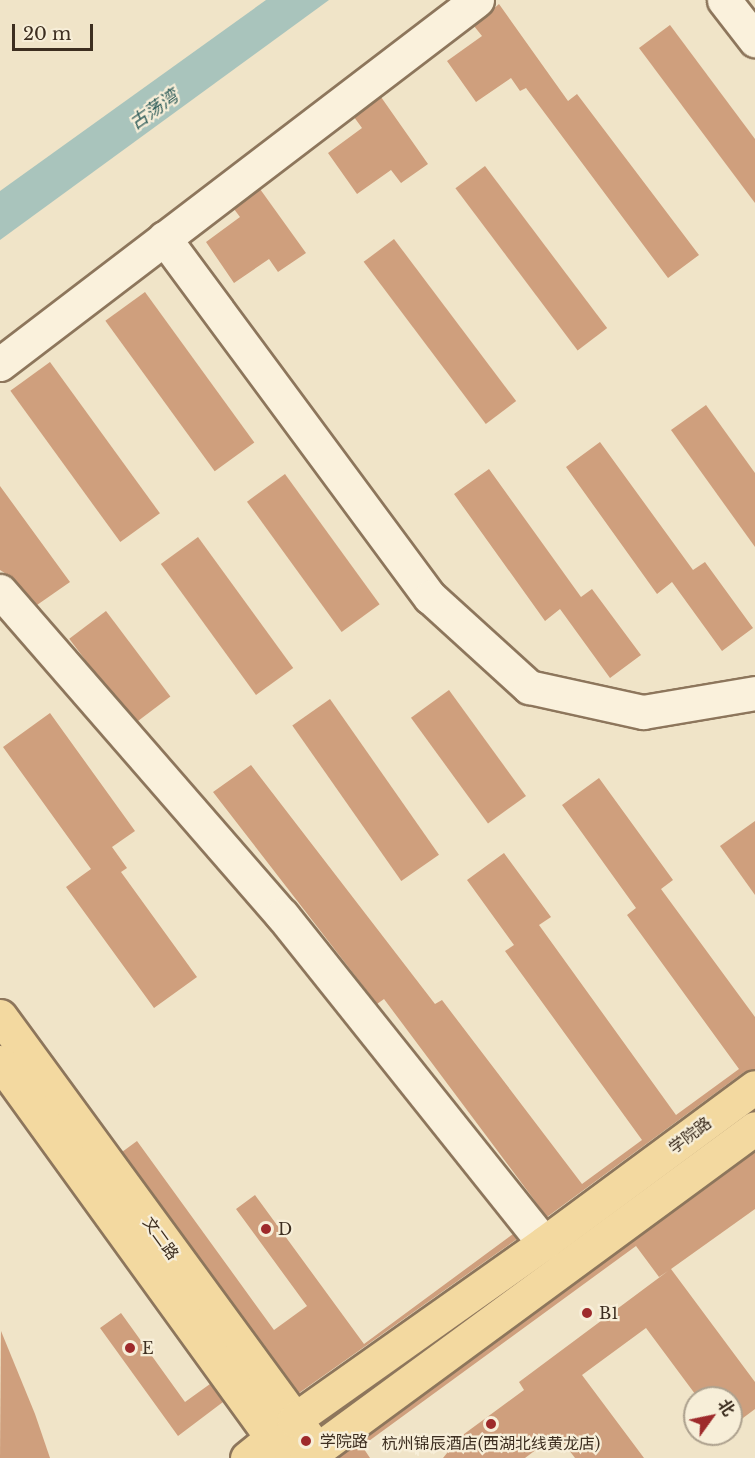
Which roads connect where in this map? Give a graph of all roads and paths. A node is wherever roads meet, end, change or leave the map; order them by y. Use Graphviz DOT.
graph roads {
  1 [pos="477,0"];
  2 [pos="724,0"];
  3 [pos="755,40"];
  4 [pos="164,238"];
  5 [pos="0,364"];
  6 [pos="0,591"];
  7 [pos="755,693"];
  8 [pos="0,1016"];
  9 [pos="0,1062"];
  10 [pos="755,1087"];
  11 [pos="755,1128"];
  12 [pos="544,1243"];
  13 [pos="300,1447"];
  14 [pos="248,1458"];
  1 -- 4 [label="lane"];
  2 -- 3 [label="lane"];
  4 -- 5 [label="lane"];
  4 -- 7 [label="lane"];
  6 -- 12 [label="lane"];
  8 -- 13 [label="main road, 文二路"];
  9 -- 13 [label="main road, 文二路"];
  10 -- 12 [label="main road, 学院路"];
  11 -- 13 [label="main road, 学院路"];
  12 -- 13 [label="main road, 学院路"];
  13 -- 14 [label="main road, 学院路"];
}
